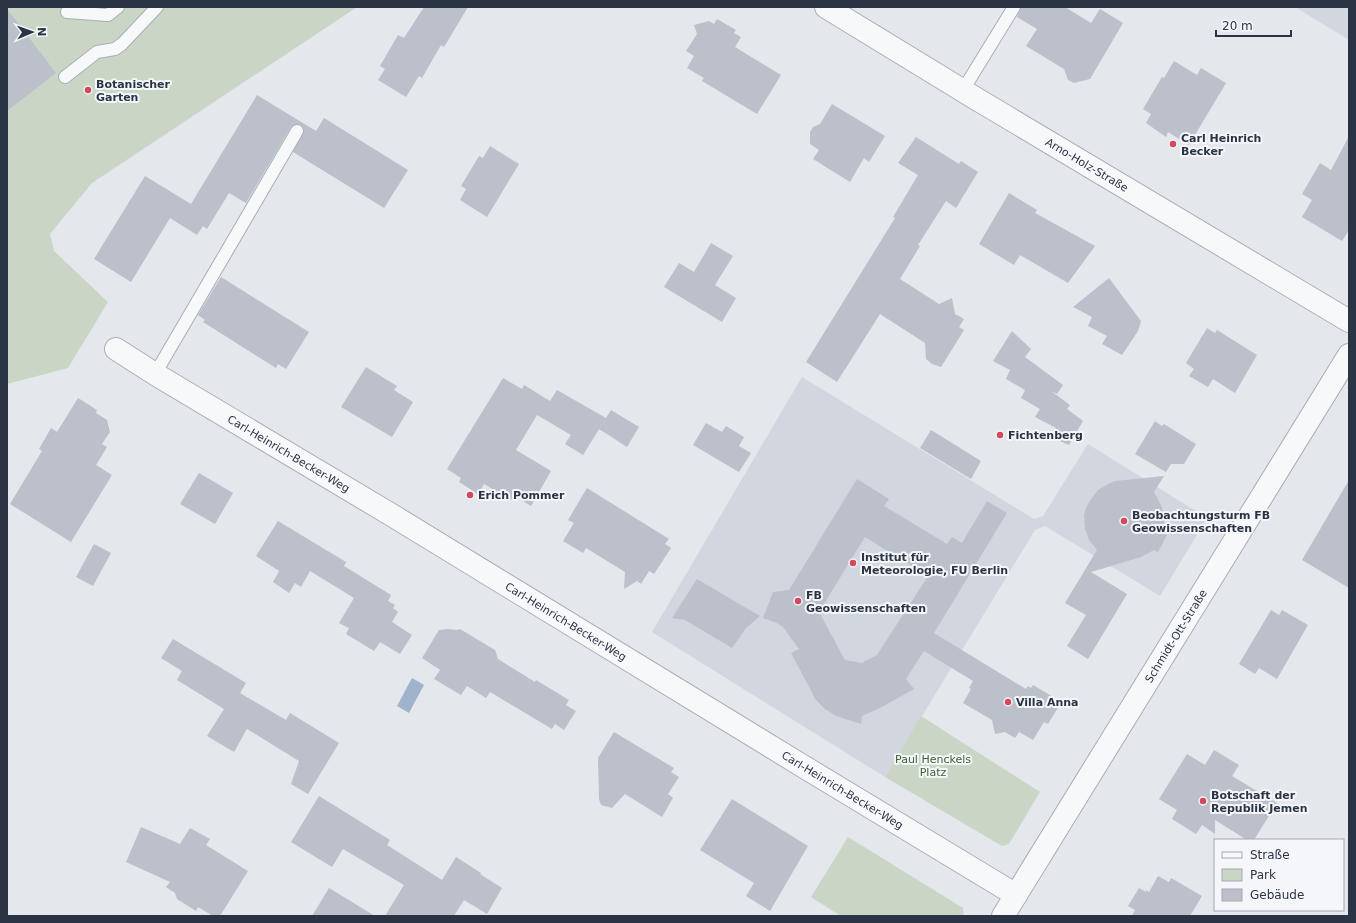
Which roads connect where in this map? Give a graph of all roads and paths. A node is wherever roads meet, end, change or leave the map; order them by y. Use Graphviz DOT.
graph roads {
  1 [pos="118,7"];
  2 [pos="157,7"];
  3 [pos="826,7"];
  4 [pos="1014,7"];
  5 [pos="67,12"];
  6 [pos="64,77"];
  7 [pos="963,90"];
  8 [pos="297,131"];
  9 [pos="1349,321"];
  10 [pos="116,349"];
  11 [pos="1349,355"];
  12 [pos="155,374"];
  13 [pos="1016,894"];
  14 [pos="1003,916"];
  1 -- 5 [label="lane"];
  2 -- 6 [label="lane"];
  3 -- 7 [label="street, Arno-Holz-Straße"];
  4 -- 7 [label="lane"];
  7 -- 9 [label="street, Arno-Holz-Straße"];
  8 -- 12 [label="lane"];
  10 -- 12 [label="street, Carl-Heinrich-Becker-Weg"];
  11 -- 13 [label="street, Schmidt-Ott-Straße"];
  12 -- 13 [label="street, Carl-Heinrich-Becker-Weg"];
  13 -- 14 [label="street, Schmidt-Ott-Straße"];
}
